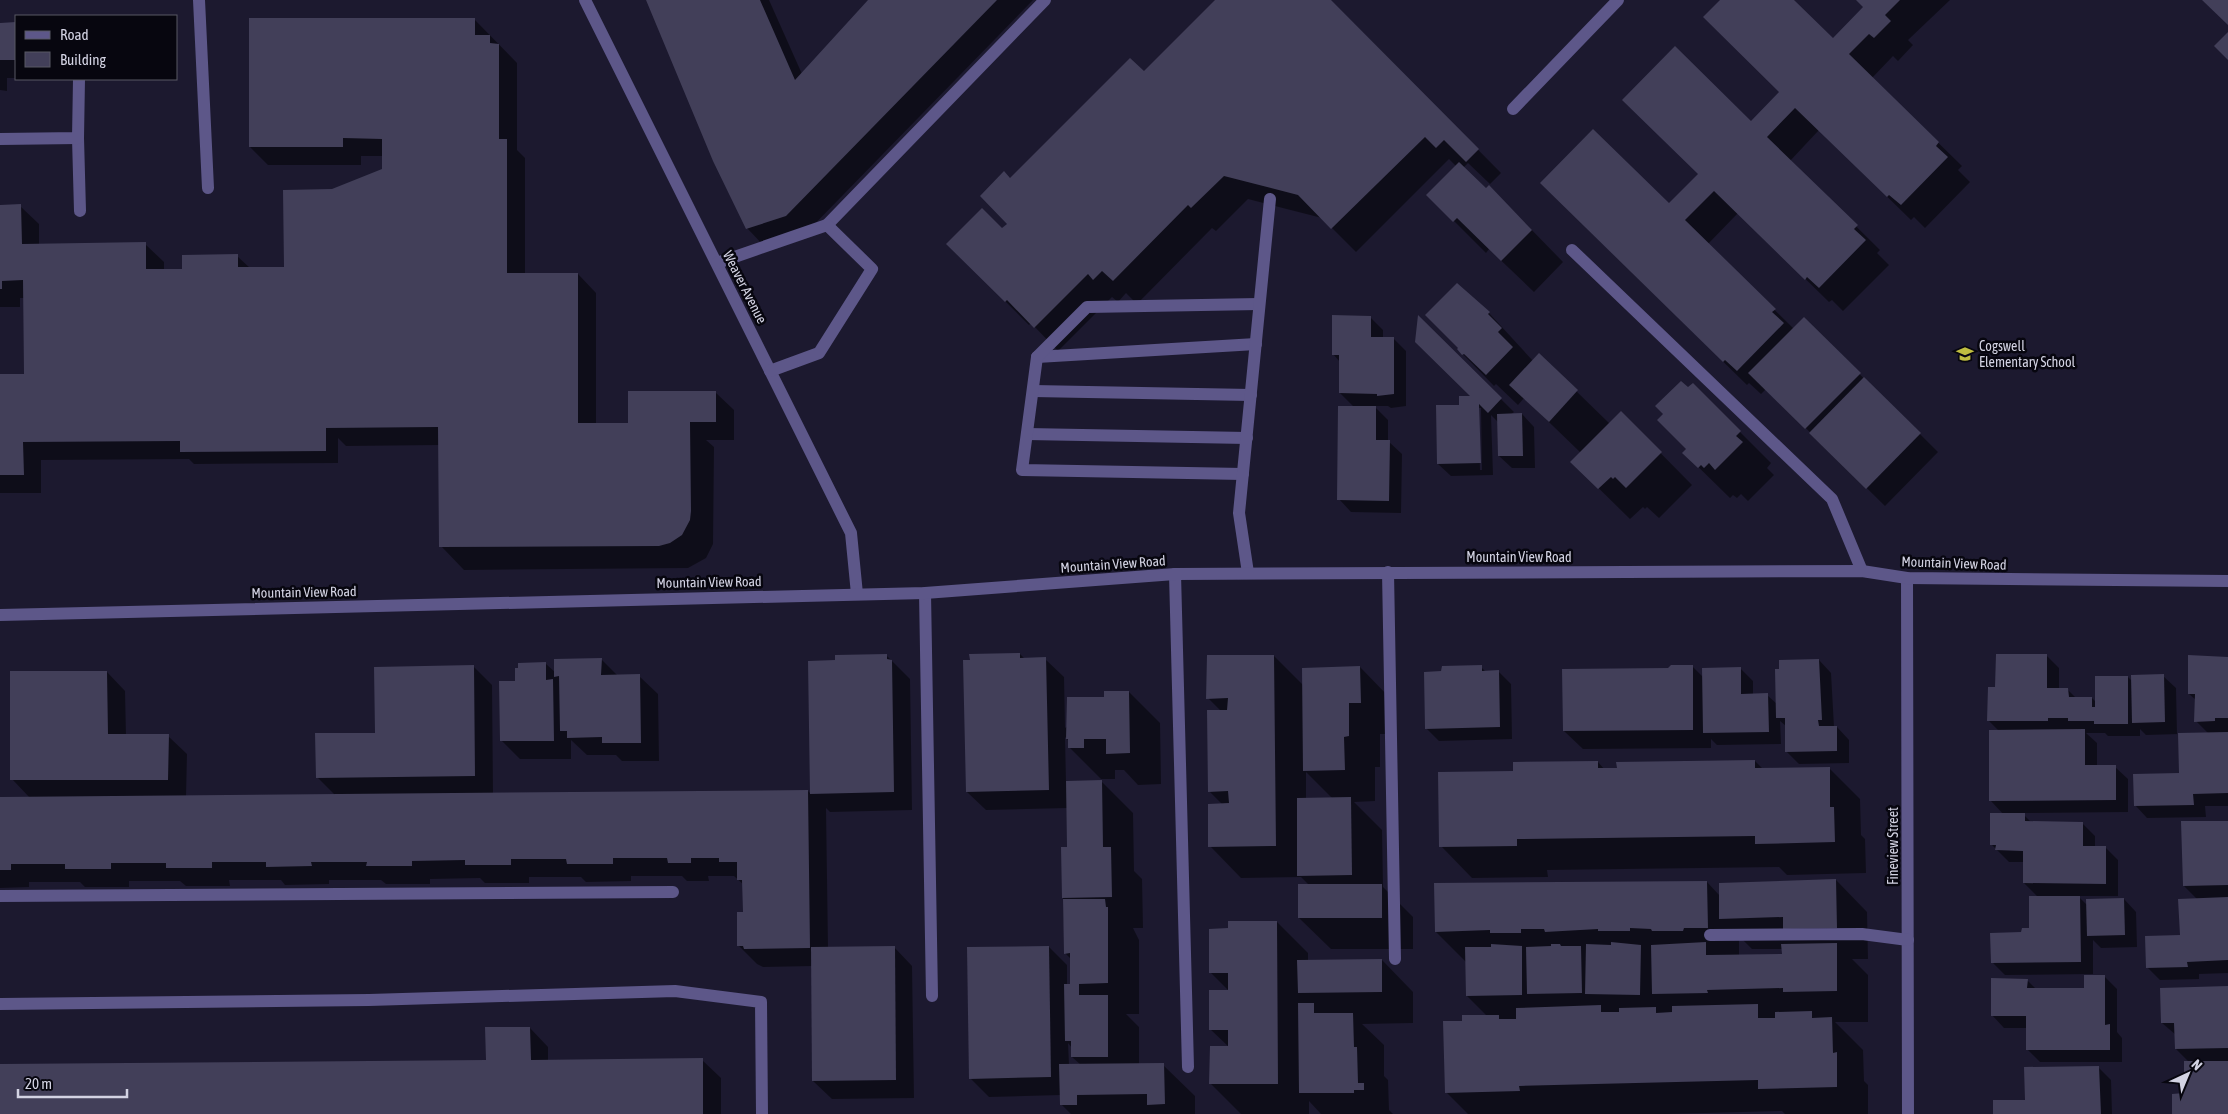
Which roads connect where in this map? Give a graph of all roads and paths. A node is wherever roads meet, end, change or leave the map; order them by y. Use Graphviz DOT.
graph roads {
  1 [pos="199,0"];
  2 [pos="585,0"];
  3 [pos="1044,0"];
  4 [pos="1618,0"];
  5 [pos="78,80"];
  6 [pos="1513,110"];
  7 [pos="0,138"];
  8 [pos="78,138"];
  9 [pos="208,188"];
  10 [pos="1270,199"];
  11 [pos="80,211"];
  12 [pos="827,225"];
  13 [pos="1572,250"];
  14 [pos="717,263"];
  15 [pos="1259,304"];
  16 [pos="1256,344"];
  17 [pos="1037,357"];
  18 [pos="770,371"];
  19 [pos="1033,391"];
  20 [pos="1251,395"];
  21 [pos="1027,434"];
  22 [pos="1247,438"];
  23 [pos="1243,474"];
  24 [pos="1862,571"];
  25 [pos="1388,572"];
  26 [pos="1248,573"];
  27 [pos="1175,574"];
  28 [pos="1907,578"];
  29 [pos="2228,581"];
  30 [pos="925,593"];
  31 [pos="857,594"];
  32 [pos="0,615"];
  33 [pos="673,892"];
  34 [pos="0,896"];
  35 [pos="1710,935"];
  36 [pos="1908,940"];
  37 [pos="1396,958"];
  38 [pos="932,996"];
  39 [pos="0,1004"];
  40 [pos="1188,1067"];
  41 [pos="762,1114"];
  42 [pos="1908,1114"];
  1 -- 9 [label="street"];
  2 -- 14 [label="street, Weaver Avenue"];
  3 -- 12 [label="street"];
  4 -- 6 [label="street"];
  5 -- 8 [label="street"];
  7 -- 8 [label="street"];
  8 -- 11 [label="street"];
  10 -- 15 [label="street"];
  12 -- 14 [label="street"];
  12 -- 18 [label="street"];
  13 -- 24 [label="street"];
  14 -- 18 [label="street, Weaver Avenue"];
  15 -- 16 [label="street"];
  15 -- 17 [label="street"];
  16 -- 17 [label="street"];
  16 -- 20 [label="street"];
  17 -- 19 [label="street"];
  18 -- 31 [label="street, Weaver Avenue"];
  19 -- 20 [label="street"];
  19 -- 21 [label="street"];
  20 -- 22 [label="street"];
  21 -- 22 [label="street"];
  21 -- 23 [label="street"];
  22 -- 23 [label="street"];
  23 -- 26 [label="street"];
  24 -- 25 [label="street, Mountain View Road"];
  24 -- 28 [label="street, Mountain View Road"];
  25 -- 26 [label="street, Mountain View Road"];
  25 -- 37 [label="street"];
  26 -- 27 [label="street, Mountain View Road"];
  27 -- 30 [label="street, Mountain View Road"];
  27 -- 40 [label="street"];
  28 -- 29 [label="street, Mountain View Road"];
  28 -- 36 [label="street, Fineview Street"];
  30 -- 31 [label="street, Mountain View Road"];
  30 -- 38 [label="street"];
  31 -- 32 [label="street, Mountain View Road"];
  33 -- 34 [label="street"];
  35 -- 36 [label="street"];
  36 -- 42 [label="street, Fineview Street"];
  39 -- 41 [label="street"];
}
